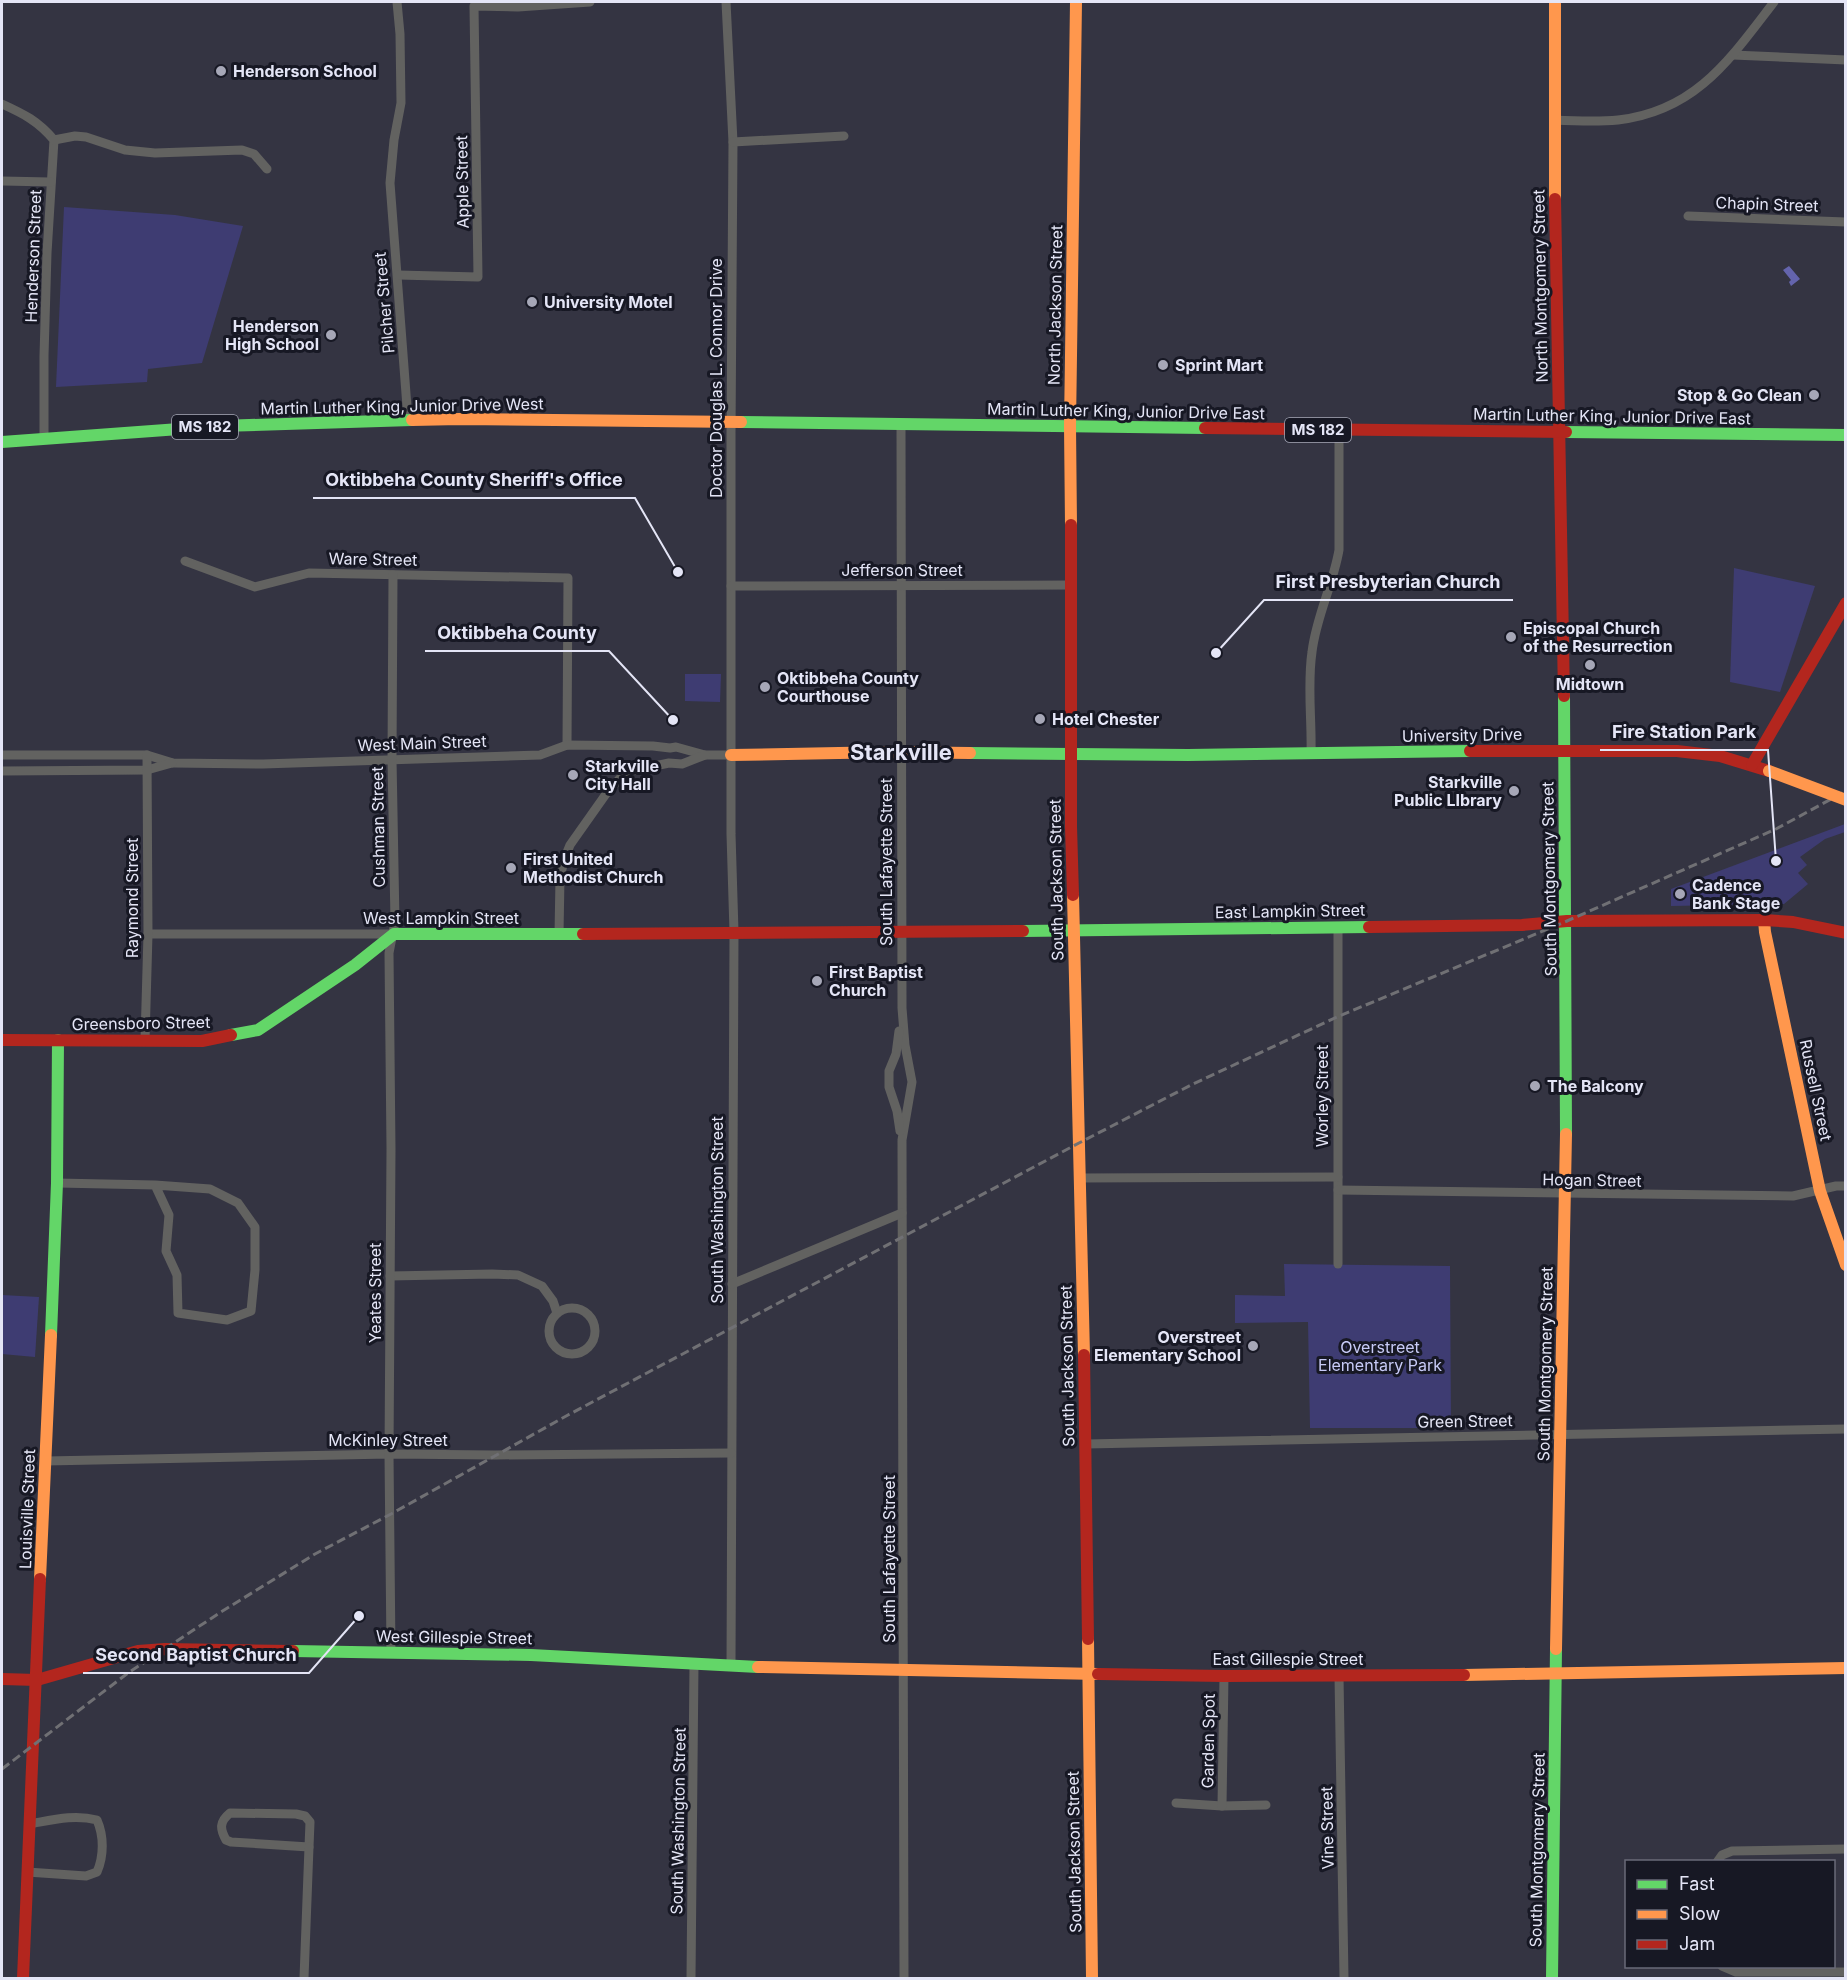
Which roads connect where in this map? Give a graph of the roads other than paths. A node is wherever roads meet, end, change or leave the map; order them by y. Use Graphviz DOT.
graph roads {
  1 [pos="397,2"];
  2 [pos="590,2"];
  3 [pos="726,2"];
  4 [pos="1076,2"];
  5 [pos="1555,2"];
  6 [pos="1774,2"];
  7 [pos="1733,55"];
  8 [pos="1845,60"];
  9 [pos="2,104"];
  10 [pos="1554,120"];
  11 [pos="844,136"];
  12 [pos="54,140"];
  13 [pos="733,142"];
  14 [pos="267,169"];
  15 [pos="2,181"];
  16 [pos="51,182"];
  17 [pos="1688,216"];
  18 [pos="1845,222"];
  19 [pos="398,274"];
  20 [pos="408,420"];
  21 [pos="731,422"];
  22 [pos="901,424"];
  23 [pos="1070,426"];
  24 [pos="1339,430"];
  25 [pos="1558,432"];
  26 [pos="1845,435"];
  27 [pos="44,438"];
  28 [pos="2,442"];
  29 [pos="185,561"];
  30 [pos="393,575"];
  31 [pos="731,585"];
  32 [pos="1072,585"];
  33 [pos="901,586"];
  34 [pos="1845,603"];
  35 [pos="567,745"];
  36 [pos="670,748"];
  37 [pos="1564,750"];
  38 [pos="901,752"];
  39 [pos="1311,753"];
  40 [pos="732,754"];
  41 [pos="1071,754"];
  42 [pos="147,755"];
  43 [pos="2,756"];
  44 [pos="705,756"];
  45 [pos="392,759"];
  46 [pos="173,763"];
  47 [pos="669,763"];
  48 [pos="1752,765"];
  49 [pos="147,770"];
  50 [pos="2,771"];
  51 [pos="1845,800"];
  52 [pos="1764,920"];
  53 [pos="1567,921"];
  54 [pos="1338,927"];
  55 [pos="1073,930"];
  56 [pos="734,932"];
  57 [pos="1845,933"];
  58 [pos="148,934"];
  59 [pos="393,934"];
  60 [pos="559,934"];
  61 [pos="902,936"];
  62 [pos="902,1008"];
  63 [pos="2,1040"];
  64 [pos="145,1040"];
  65 [pos="58,1041"];
  66 [pos="892,1061"];
  67 [pos="908,1062"];
  68 [pos="896,1106"];
  69 [pos="907,1106"];
  70 [pos="902,1140"];
  71 [pos="1338,1177"];
  72 [pos="1079,1178"];
  73 [pos="57,1183"];
  74 [pos="155,1185"];
  75 [pos="1845,1186"];
  76 [pos="1338,1190"];
  77 [pos="1820,1191"];
  78 [pos="1565,1194"];
  79 [pos="902,1214"];
  80 [pos="1338,1264"];
  81 [pos="1845,1265"];
  82 [pos="390,1276"];
  83 [pos="732,1284"];
  84 [pos="557,1313"];
  85 [pos="1845,1429"];
  86 [pos="1560,1434"];
  87 [pos="1086,1444"];
  88 [pos="732,1453"];
  89 [pos="389,1454"];
  90 [pos="46,1461"];
  91 [pos="391,1652"];
  92 [pos="694,1663"];
  93 [pos="732,1666"];
  94 [pos="1845,1668"];
  95 [pos="904,1669"];
  96 [pos="1089,1674"];
  97 [pos="1556,1674"];
  98 [pos="1224,1676"];
  99 [pos="1339,1676"];
  100 [pos="2,1679"];
  101 [pos="37,1680"];
  102 [pos="1176,1803"];
  103 [pos="1266,1805"];
  104 [pos="1222,1806"];
  105 [pos="29,1824"];
  106 [pos="309,1847"];
  107 [pos="1845,1849"];
  108 [pos="1718,1860"];
  109 [pos="27,1872"];
  110 [pos="1727,1968"];
  111 [pos="1845,1972"];
  112 [pos="22,1978"];
  113 [pos="304,1978"];
  114 [pos="691,1978"];
  115 [pos="904,1978"];
  116 [pos="1092,1978"];
  117 [pos="1344,1978"];
  118 [pos="1552,1978"];
  1 -- 19 [label="street, Pilcher Street"];
  2 -- 19 [label="street, Apple Street"];
  3 -- 13 [label="street, Doctor Douglas L. Connor Drive"];
  4 -- 23 [label="street, North Jackson Street"];
  5 -- 10 [label="street, North Montgomery Street"];
  6 -- 7 [label="street"];
  7 -- 8 [label="street"];
  7 -- 10 [label="street"];
  9 -- 12 [label="street"];
  10 -- 25 [label="street, North Montgomery Street"];
  11 -- 13 [label="street"];
  12 -- 14 [label="street"];
  12 -- 16 [label="street, Henderson Street"];
  13 -- 21 [label="street, Doctor Douglas L. Connor Drive"];
  15 -- 16 [label="street"];
  16 -- 27 [label="street, Henderson Street"];
  17 -- 18 [label="street, Chapin Street"];
  19 -- 20 [label="street, Pilcher Street"];
  20 -- 21 [label="street, Martin Luther King, Junior Drive West / MS 182"];
  20 -- 27 [label="street, Martin Luther King, Junior Drive West / MS 182"];
  21 -- 22 [label="street, Martin Luther King, Junior Drive East / MS 182"];
  21 -- 31 [label="street, Doctor Douglas L. Connor Drive"];
  22 -- 23 [label="street, Martin Luther King, Junior Drive East / MS 182"];
  22 -- 33 [label="street, South Lafayette Street"];
  23 -- 24 [label="street, Martin Luther King, Junior Drive East / MS 182"];
  23 -- 32 [label="street, North Jackson Street"];
  24 -- 25 [label="street, Martin Luther King, Junior Drive East / MS 182"];
  24 -- 39 [label="street"];
  25 -- 26 [label="street, Martin Luther King, Junior Drive East / MS 182"];
  25 -- 37 [label="street, North Montgomery Street"];
  27 -- 28 [label="street, Martin Luther King, Junior Drive West / MS 182"];
  29 -- 30 [label="street, Ware Street"];
  30 -- 35 [label="street, Ware Street"];
  30 -- 45 [label="street, Cushman Street"];
  31 -- 33 [label="street, Jefferson Street"];
  31 -- 40 [label="street, Doctor Douglas L. Connor Drive"];
  32 -- 33 [label="street, Jefferson Street"];
  32 -- 41 [label="street, North Jackson Street"];
  33 -- 38 [label="street, South Lafayette Street"];
  34 -- 48 [label="street"];
  35 -- 36 [label="street, West Main Street"];
  35 -- 45 [label="street, West Main Street"];
  36 -- 44 [label="street, West Main Street"];
  36 -- 47 [label="street"];
  37 -- 39 [label="street, University Drive"];
  37 -- 48 [label="street, University Drive"];
  37 -- 53 [label="street, South Montgomery Street"];
  38 -- 40 [label="street, University Drive"];
  38 -- 41 [label="street, University Drive"];
  38 -- 61 [label="street, South Lafayette Street"];
  39 -- 41 [label="street, University Drive"];
  40 -- 44 [label="street, West Main Street"];
  40 -- 56 [label="street, South Washington Street"];
  41 -- 55 [label="street, South Jackson Street"];
  42 -- 43 [label="street, West Main Street"];
  42 -- 46 [label="street, West Main Street"];
  42 -- 49 [label="street, Raymond Street"];
  44 -- 47 [label="street"];
  45 -- 46 [label="street, West Main Street"];
  45 -- 59 [label="street, Cushman Street"];
  46 -- 49 [label="street, West Main Street"];
  47 -- 60 [label="street"];
  48 -- 51 [label="street, University Drive, bridge"];
  49 -- 50 [label="street, West Main Street"];
  49 -- 58 [label="street, Raymond Street"];
  52 -- 53 [label="street, East Lampkin Street"];
  52 -- 57 [label="street, East Lampkin Street"];
  52 -- 77 [label="street, Russell Street"];
  53 -- 54 [label="street, East Lampkin Street"];
  53 -- 78 [label="street, South Montgomery Street"];
  54 -- 55 [label="street, East Lampkin Street"];
  54 -- 71 [label="street, Worley Street"];
  55 -- 61 [label="street, East Lampkin Street"];
  55 -- 72 [label="street, South Jackson Street"];
  56 -- 60 [label="street, West Lampkin Street"];
  56 -- 61 [label="street, East Lampkin Street"];
  56 -- 83 [label="street, South Washington Street"];
  58 -- 59 [label="street, West Lampkin Street"];
  58 -- 64 [label="street, Raymond Street"];
  59 -- 60 [label="street, West Lampkin Street"];
  59 -- 64 [label="street, Greensboro Street"];
  59 -- 82 [label="street, Yeates Street"];
  61 -- 62 [label="street, South Lafayette Street"];
  62 -- 66 [label="street, South Lafayette Street"];
  62 -- 67 [label="street, South Lafayette Street"];
  63 -- 65 [label="street, Greensboro Street"];
  64 -- 65 [label="street, Greensboro Street"];
  65 -- 73 [label="street, Louisville Street"];
  66 -- 67 [label="street"];
  66 -- 68 [label="street, South Lafayette Street"];
  67 -- 69 [label="street, South Lafayette Street"];
  68 -- 69 [label="street"];
  68 -- 70 [label="street, South Lafayette Street"];
  69 -- 70 [label="street, South Lafayette Street"];
  70 -- 79 [label="street, South Lafayette Street"];
  71 -- 72 [label="street"];
  71 -- 76 [label="street, Worley Street"];
  72 -- 87 [label="street, South Jackson Street"];
  73 -- 74 [label="street"];
  73 -- 90 [label="street, Louisville Street"];
  74 -- 74 [label="street"];
  75 -- 77 [label="street, Hogan Street"];
  76 -- 78 [label="street, Hogan Street"];
  76 -- 80 [label="street, Worley Street"];
  77 -- 78 [label="street, Hogan Street"];
  77 -- 81 [label="street, Russell Street"];
  78 -- 86 [label="street, South Montgomery Street"];
  79 -- 83 [label="street"];
  79 -- 95 [label="street, South Lafayette Street"];
  82 -- 84 [label="street"];
  82 -- 89 [label="street, Yeates Street"];
  83 -- 88 [label="street, South Washington Street"];
  84 -- 84 [label="street"];
  85 -- 86 [label="street, Green Street"];
  86 -- 87 [label="street, Green Street"];
  86 -- 97 [label="street, South Montgomery Street"];
  87 -- 96 [label="street, South Jackson Street"];
  88 -- 89 [label="street, McKinley Street"];
  88 -- 93 [label="street, South Washington Street"];
  89 -- 90 [label="street, McKinley Street"];
  89 -- 91 [label="street, Yeates Street"];
  90 -- 101 [label="street, Louisville Street"];
  91 -- 92 [label="street, West Gillespie Street"];
  91 -- 101 [label="street, West Gillespie Street"];
  92 -- 93 [label="street, West Gillespie Street"];
  92 -- 114 [label="street, South Washington Street"];
  93 -- 95 [label="street, East Gillespie Street"];
  94 -- 97 [label="street, East Gillespie Street"];
  95 -- 96 [label="street, East Gillespie Street"];
  95 -- 115 [label="street, South Lafayette Street"];
  96 -- 98 [label="street, East Gillespie Street"];
  96 -- 116 [label="street, South Jackson Street"];
  97 -- 99 [label="street, East Gillespie Street"];
  97 -- 118 [label="street, South Montgomery Street"];
  98 -- 99 [label="street, East Gillespie Street"];
  98 -- 104 [label="street, Garden Spot"];
  99 -- 117 [label="street, Vine Street"];
  100 -- 101 [label="street, West Gillespie Street"];
  101 -- 105 [label="street, Louisville Street"];
  102 -- 104 [label="street, Garden Spot"];
  103 -- 104 [label="street, Garden Spot"];
  105 -- 109 [label="street, Louisville Street"];
  105 -- 109 [label="street"];
  106 -- 106 [label="street"];
  106 -- 113 [label="street"];
  107 -- 108 [label="street"];
  109 -- 112 [label="street, Louisville Street"];
  110 -- 111 [label="street"];
}
